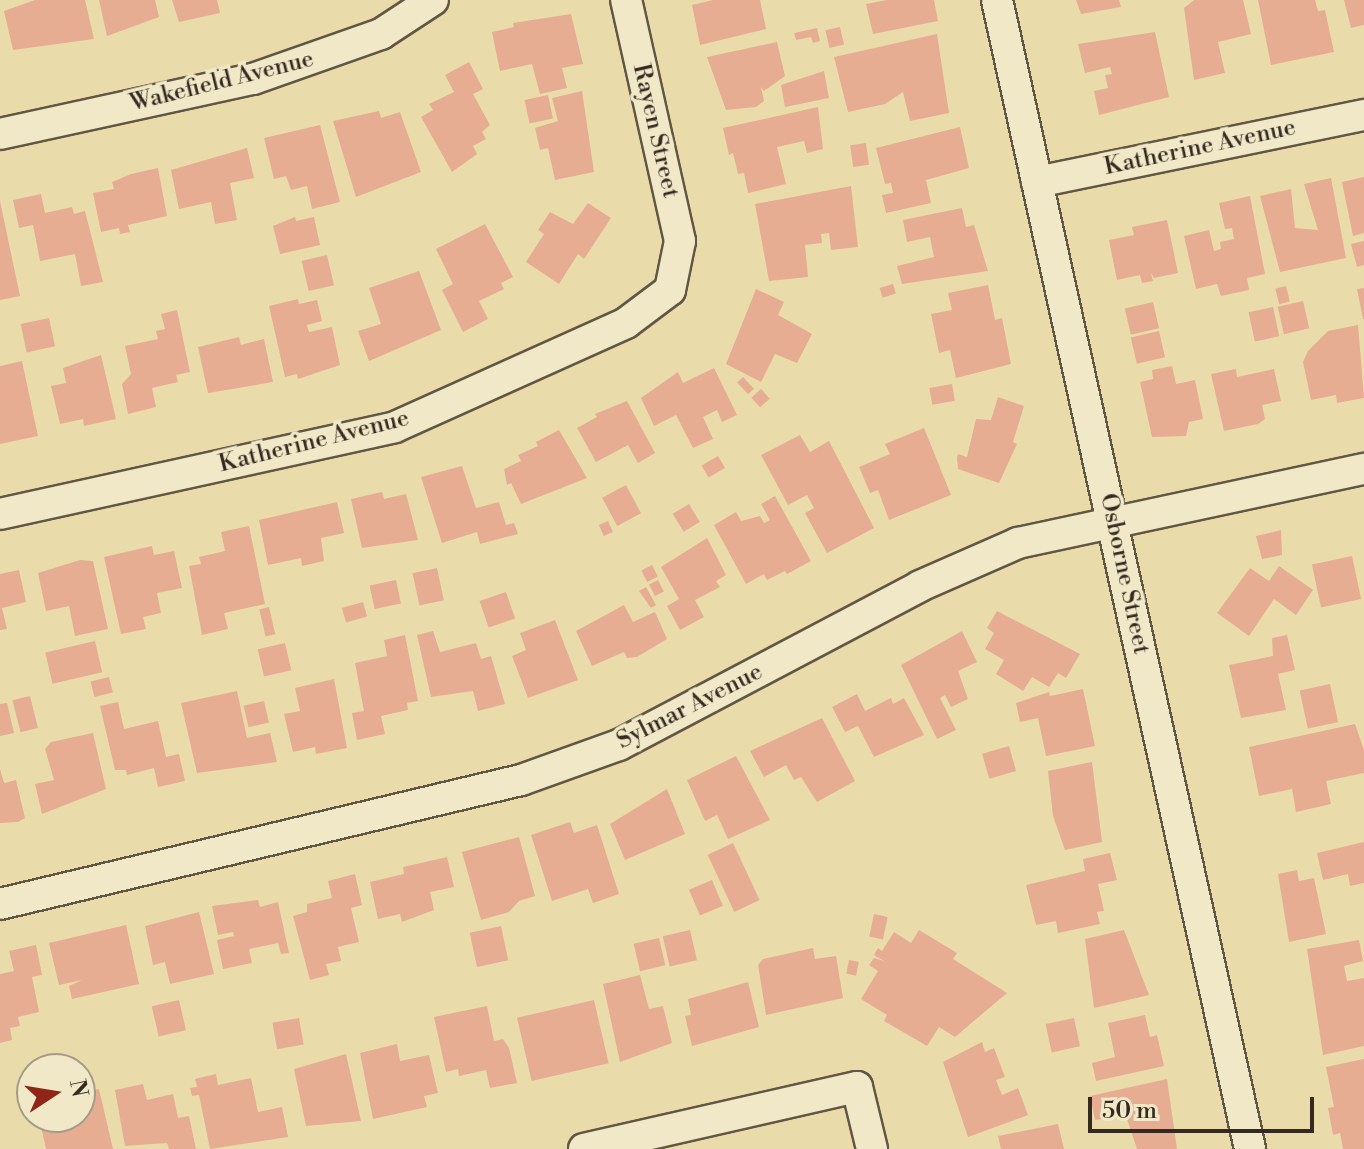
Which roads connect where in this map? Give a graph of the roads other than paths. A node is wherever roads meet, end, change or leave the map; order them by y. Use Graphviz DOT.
graph roads {
  1 [pos="433,0"];
  2 [pos="626,0"];
  3 [pos="997,0"];
  4 [pos="1364,115"];
  5 [pos="0,134"];
  6 [pos="1037,182"];
  7 [pos="679,263"];
  8 [pos="1364,469"];
  9 [pos="0,514"];
  10 [pos="1113,521"];
  11 [pos="0,904"];
  12 [pos="584,1149"];
  13 [pos="872,1149"];
  14 [pos="1250,1149"];
  1 -- 5 [label="street, Wakefield Avenue"];
  2 -- 7 [label="street, Rayen Street"];
  3 -- 6 [label="street, Osborne Street"];
  4 -- 6 [label="street, Katherine Avenue"];
  6 -- 10 [label="street, Osborne Street"];
  7 -- 9 [label="street, Katherine Avenue"];
  8 -- 10 [label="street, Sylmar Avenue"];
  10 -- 11 [label="street, Sylmar Avenue"];
  10 -- 14 [label="street, Osborne Street"];
  12 -- 13 [label="street"];
}
